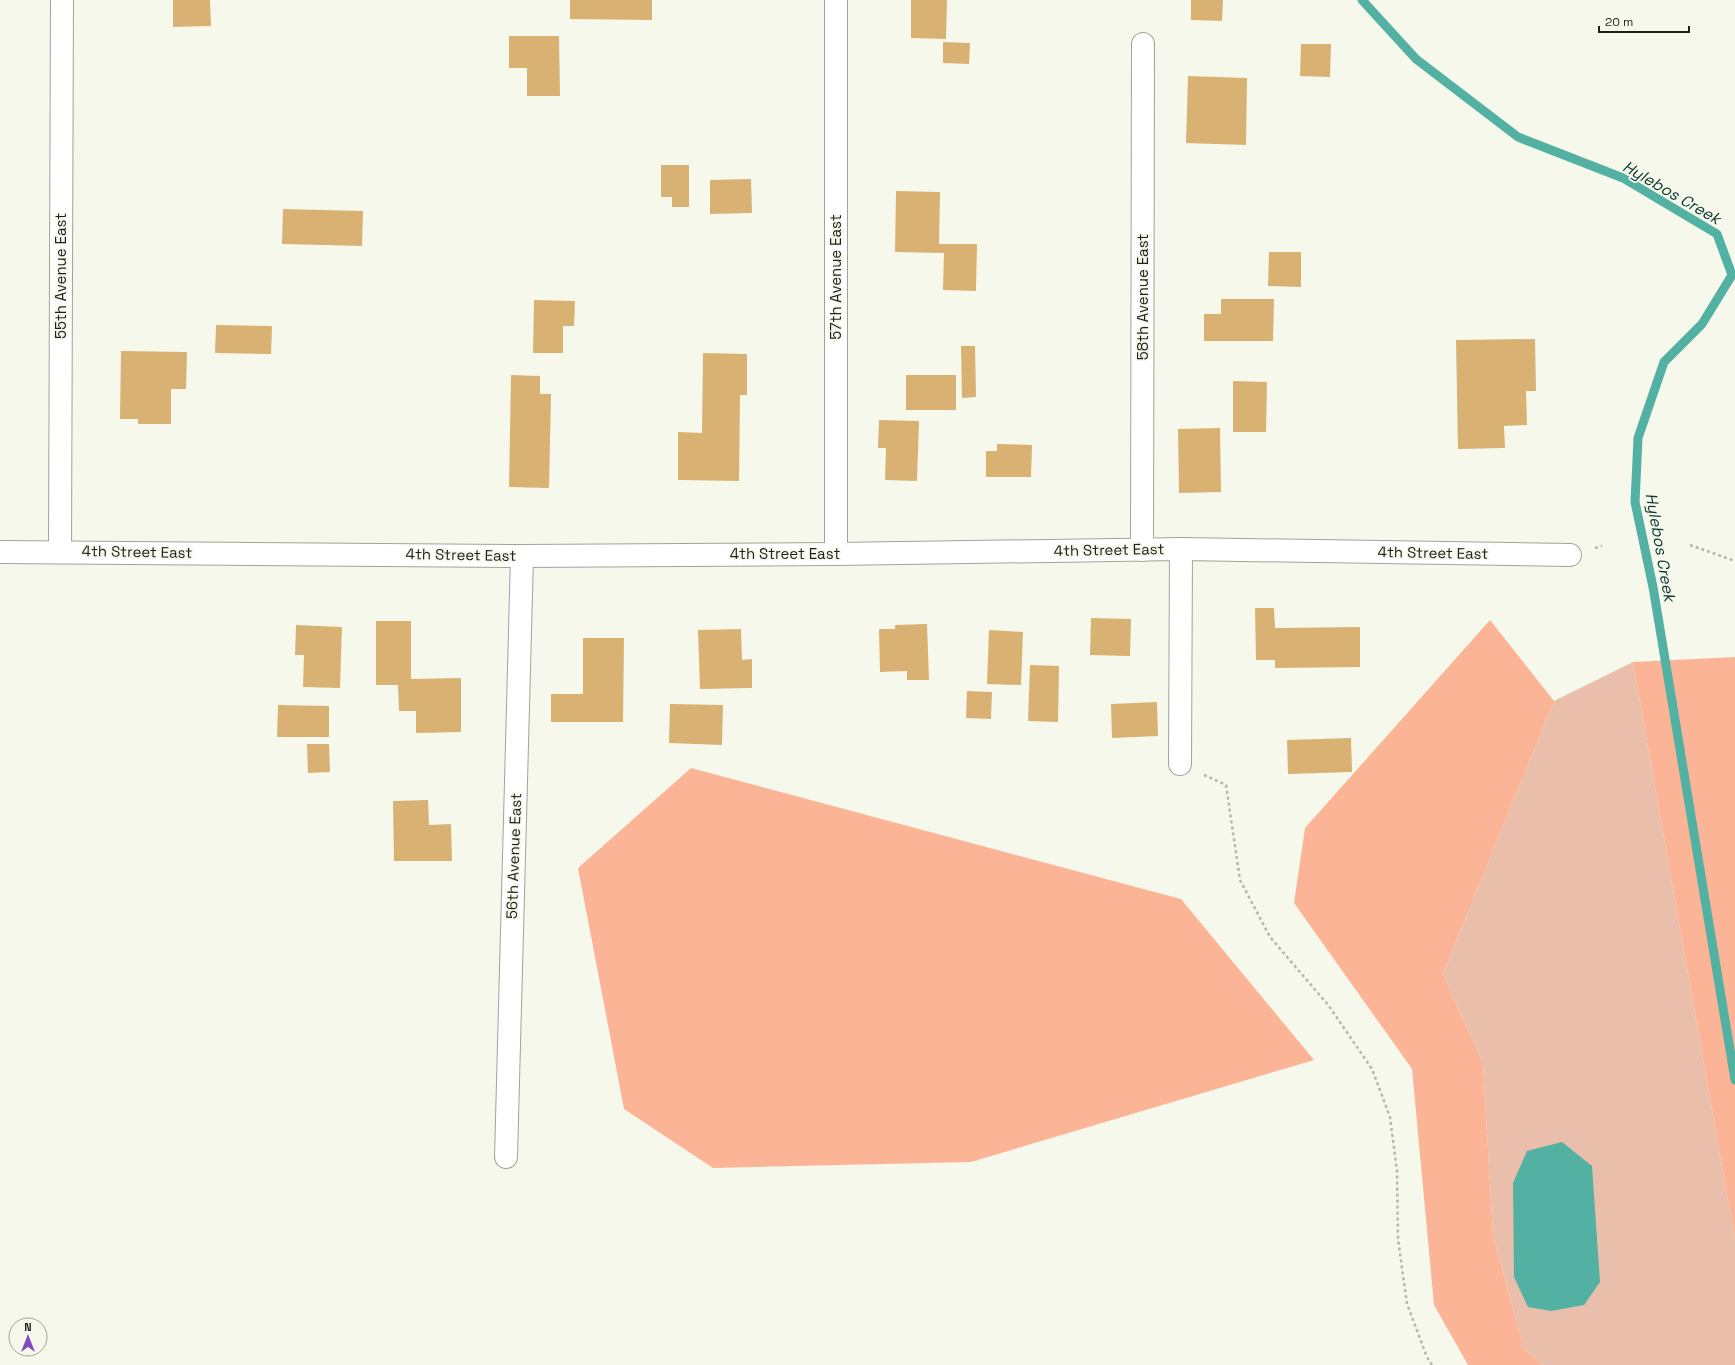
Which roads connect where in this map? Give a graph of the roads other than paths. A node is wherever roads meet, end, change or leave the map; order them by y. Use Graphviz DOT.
graph roads {
  1 [pos="62,0"];
  2 [pos="836,0"];
  3 [pos="1143,44"];
  4 [pos="1181,549"];
  5 [pos="1142,550"];
  6 [pos="60,551"];
  7 [pos="0,552"];
  8 [pos="836,554"];
  9 [pos="1570,555"];
  10 [pos="522,556"];
  11 [pos="1180,764"];
  12 [pos="506,1157"];
  1 -- 6 [label="street, 55th Avenue East"];
  2 -- 8 [label="street, 57th Avenue East"];
  3 -- 5 [label="street, 58th Avenue East"];
  4 -- 5 [label="street, 4th Street East"];
  4 -- 9 [label="street, 4th Street East"];
  4 -- 11 [label="street"];
  5 -- 8 [label="street, 4th Street East"];
  6 -- 7 [label="street, 4th Street East"];
  6 -- 10 [label="street, 4th Street East"];
  8 -- 10 [label="street, 4th Street East"];
  10 -- 12 [label="street, 56th Avenue East"];
}
